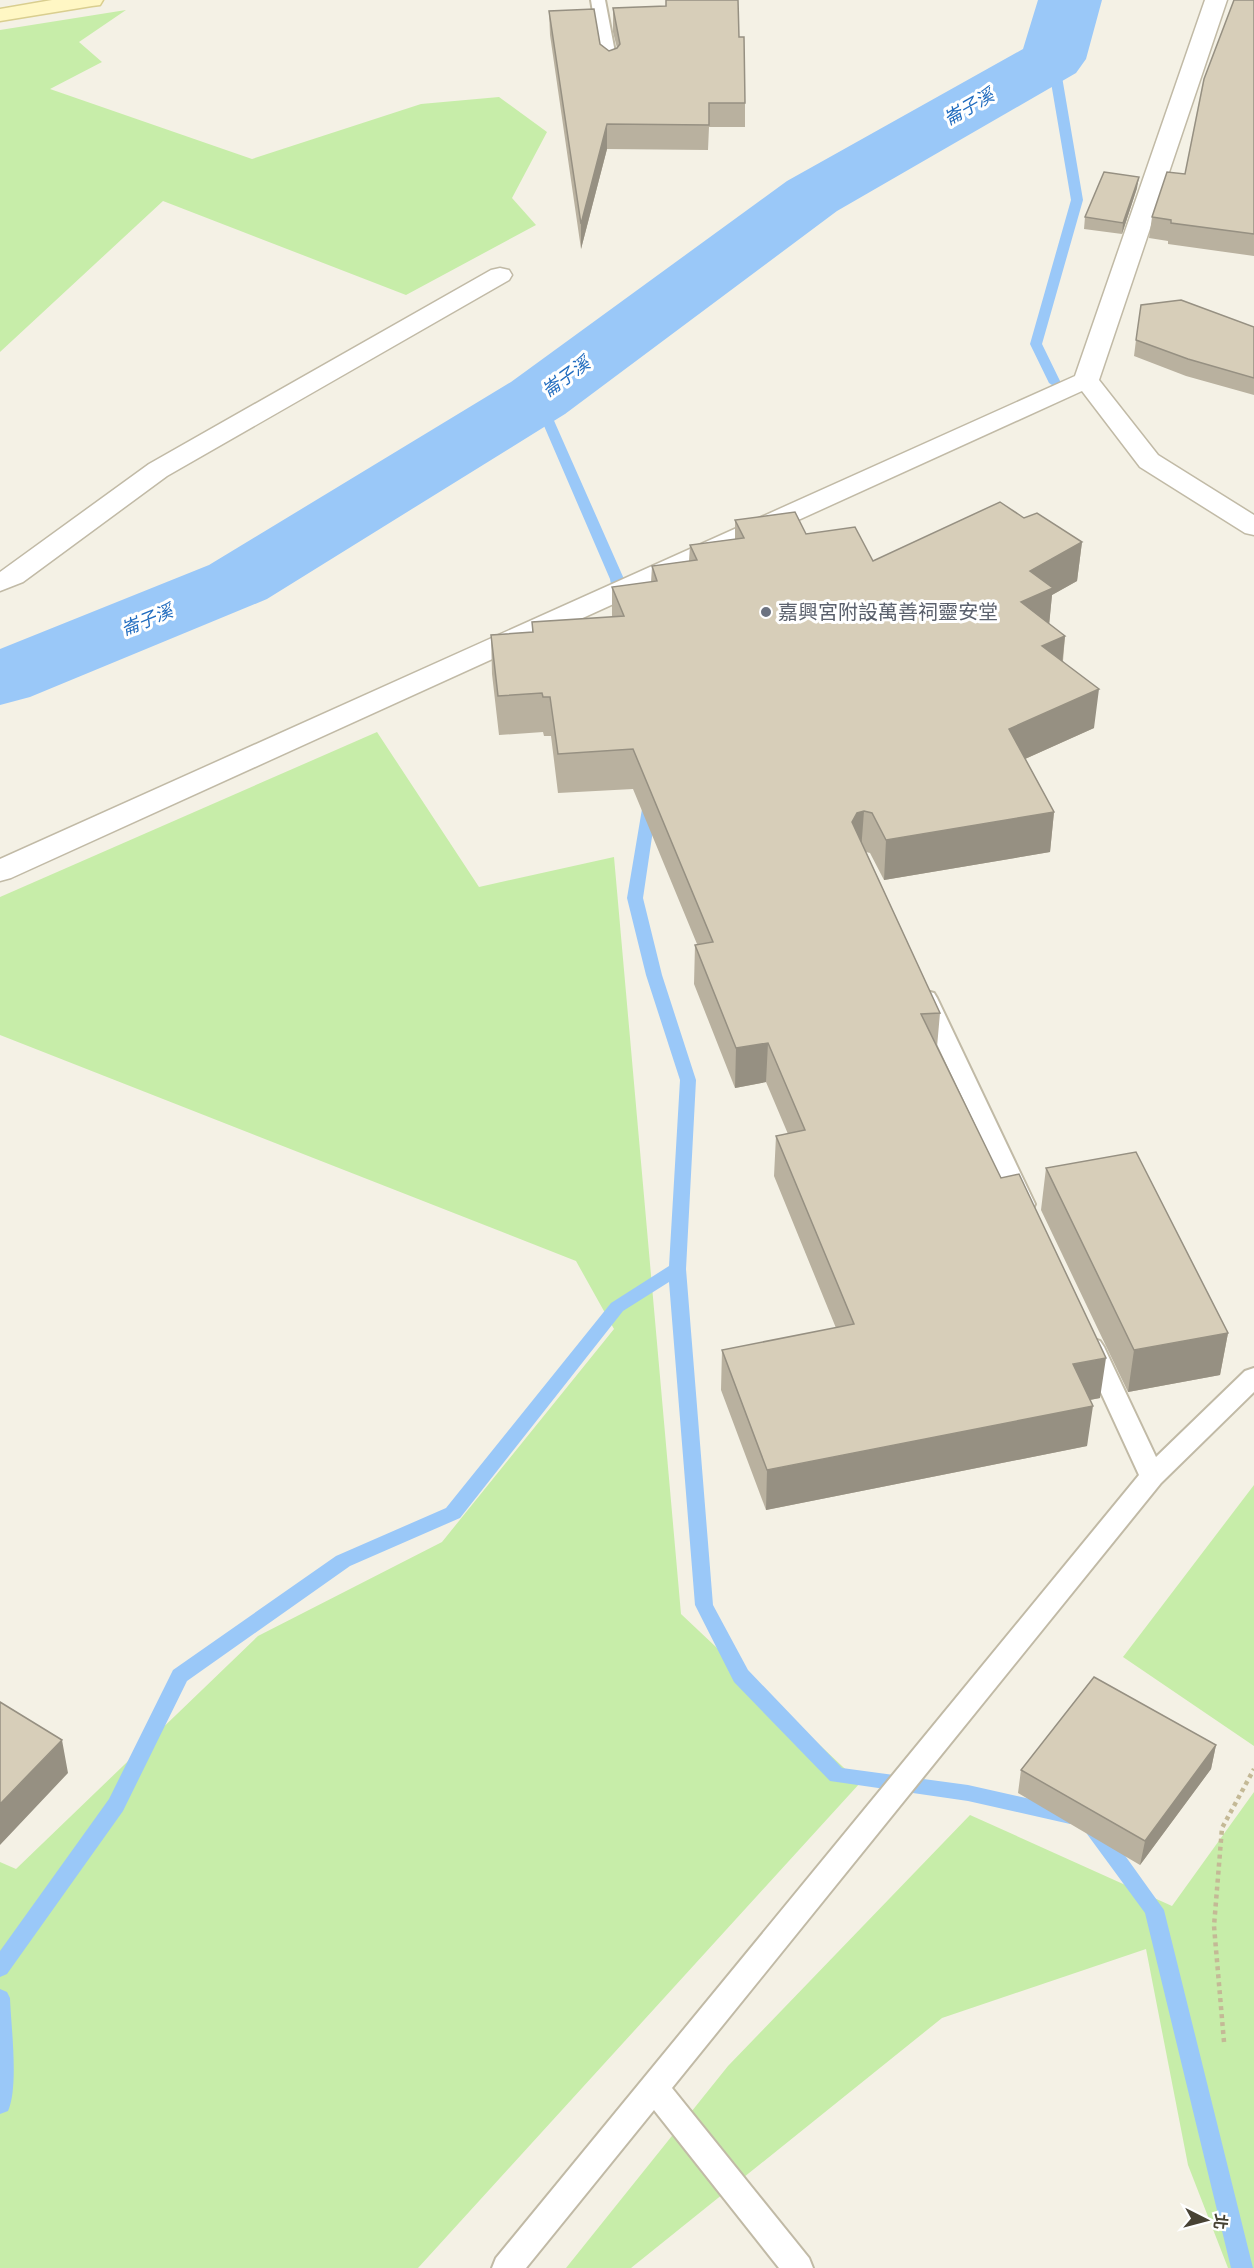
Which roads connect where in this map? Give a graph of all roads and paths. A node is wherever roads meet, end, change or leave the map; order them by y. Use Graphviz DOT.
graph roads {
  1 [pos="92,0"];
  2 [pos="598,0"];
  3 [pos="1216,0"];
  4 [pos="0,15"];
  5 [pos="610,68"];
  6 [pos="500,275"];
  7 [pos="1086,380"];
  8 [pos="1254,527"];
  9 [pos="0,583"];
  10 [pos="0,871"];
  11 [pos="918,979"];
  12 [pos="1035,1228"];
  13 [pos="1081,1325"];
  14 [pos="1254,1377"];
  15 [pos="1152,1476"];
  16 [pos="1254,1769"];
  17 [pos="1224,2042"];
  18 [pos="654,2088"];
  19 [pos="507,2268"];
  20 [pos="798,2268"];
  1 -- 4 [label="street"];
  2 -- 5 [label="lane"];
  3 -- 7 [label="street"];
  6 -- 9 [label="street"];
  7 -- 8 [label="street"];
  7 -- 10 [label="street"];
  11 -- 12 [label="lane"];
  13 -- 15 [label="lane"];
  14 -- 15 [label="lane"];
  15 -- 18 [label="lane"];
  16 -- 17 [label="path"];
  18 -- 19 [label="lane"];
  18 -- 20 [label="lane"];
}
